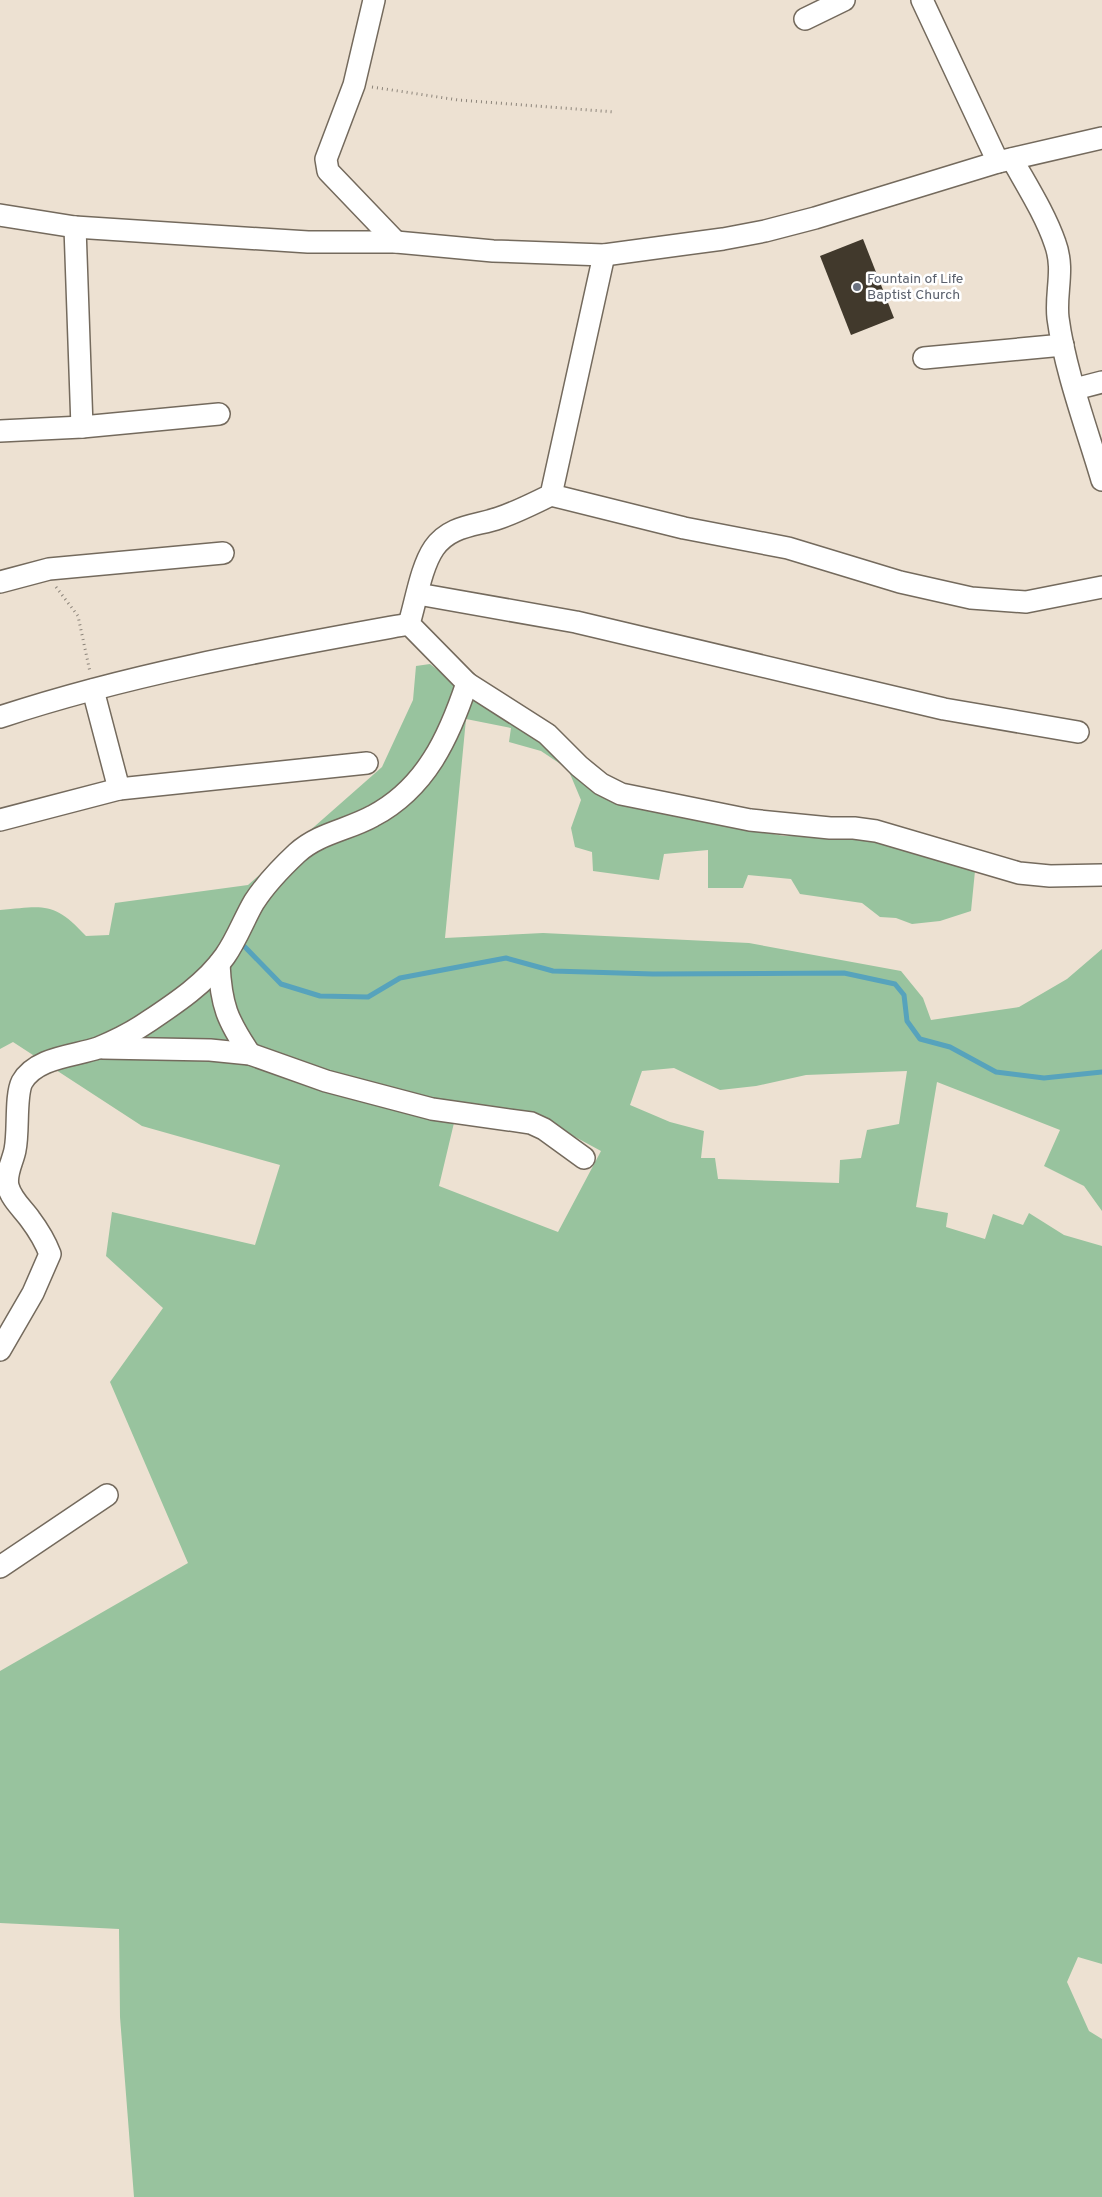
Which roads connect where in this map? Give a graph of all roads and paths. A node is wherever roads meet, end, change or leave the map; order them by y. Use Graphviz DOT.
graph roads {
  1 [pos="374,0"];
  2 [pos="844,0"];
  3 [pos="922,0"];
  4 [pos="805,19"];
  5 [pos="354,85"];
  6 [pos="615,112"];
  7 [pos="1102,138"];
  8 [pos="1005,160"];
  9 [pos="0,215"];
  10 [pos="75,227"];
  11 [pos="396,242"];
  12 [pos="604,255"];
  13 [pos="1063,346"];
  14 [pos="924,358"];
  15 [pos="1102,382"];
  16 [pos="1075,389"];
  17 [pos="219,414"];
  18 [pos="82,427"];
  19 [pos="0,431"];
  20 [pos="1102,480"];
  21 [pos="551,494"];
  22 [pos="223,553"];
  23 [pos="49,569"];
  24 [pos="0,582"];
  25 [pos="1102,587"];
  26 [pos="418,594"];
  27 [pos="408,624"];
  28 [pos="467,683"];
  29 [pos="94,690"];
  30 [pos="0,717"];
  31 [pos="1078,732"];
  32 [pos="367,763"];
  33 [pos="119,790"];
  34 [pos="0,820"];
  35 [pos="1102,875"];
  36 [pos="219,964"];
  37 [pos="97,1048"];
  38 [pos="250,1054"];
  39 [pos="584,1158"];
  40 [pos="0,1350"];
  41 [pos="107,1495"];
  42 [pos="0,1567"];
  1 -- 5 [label="street"];
  2 -- 4 [label="street"];
  3 -- 8 [label="street"];
  5 -- 6 [label="path"];
  5 -- 11 [label="street"];
  7 -- 8 [label="street"];
  8 -- 12 [label="street"];
  8 -- 13 [label="street"];
  9 -- 10 [label="street"];
  10 -- 11 [label="street"];
  10 -- 18 [label="street"];
  11 -- 12 [label="street"];
  12 -- 21 [label="street"];
  13 -- 14 [label="street"];
  13 -- 16 [label="street"];
  15 -- 16 [label="street"];
  16 -- 20 [label="street"];
  17 -- 18 [label="street"];
  18 -- 19 [label="street"];
  21 -- 25 [label="street"];
  21 -- 26 [label="street"];
  22 -- 23 [label="street"];
  23 -- 24 [label="street"];
  23 -- 29 [label="path"];
  26 -- 27 [label="street"];
  26 -- 31 [label="street"];
  27 -- 28 [label="street"];
  27 -- 29 [label="street"];
  28 -- 35 [label="street"];
  28 -- 36 [label="street"];
  29 -- 30 [label="street"];
  29 -- 33 [label="street"];
  32 -- 33 [label="street"];
  33 -- 34 [label="street"];
  36 -- 37 [label="street"];
  36 -- 38 [label="street"];
  37 -- 38 [label="street"];
  37 -- 40 [label="street"];
  38 -- 39 [label="street"];
  41 -- 42 [label="street"];
}
